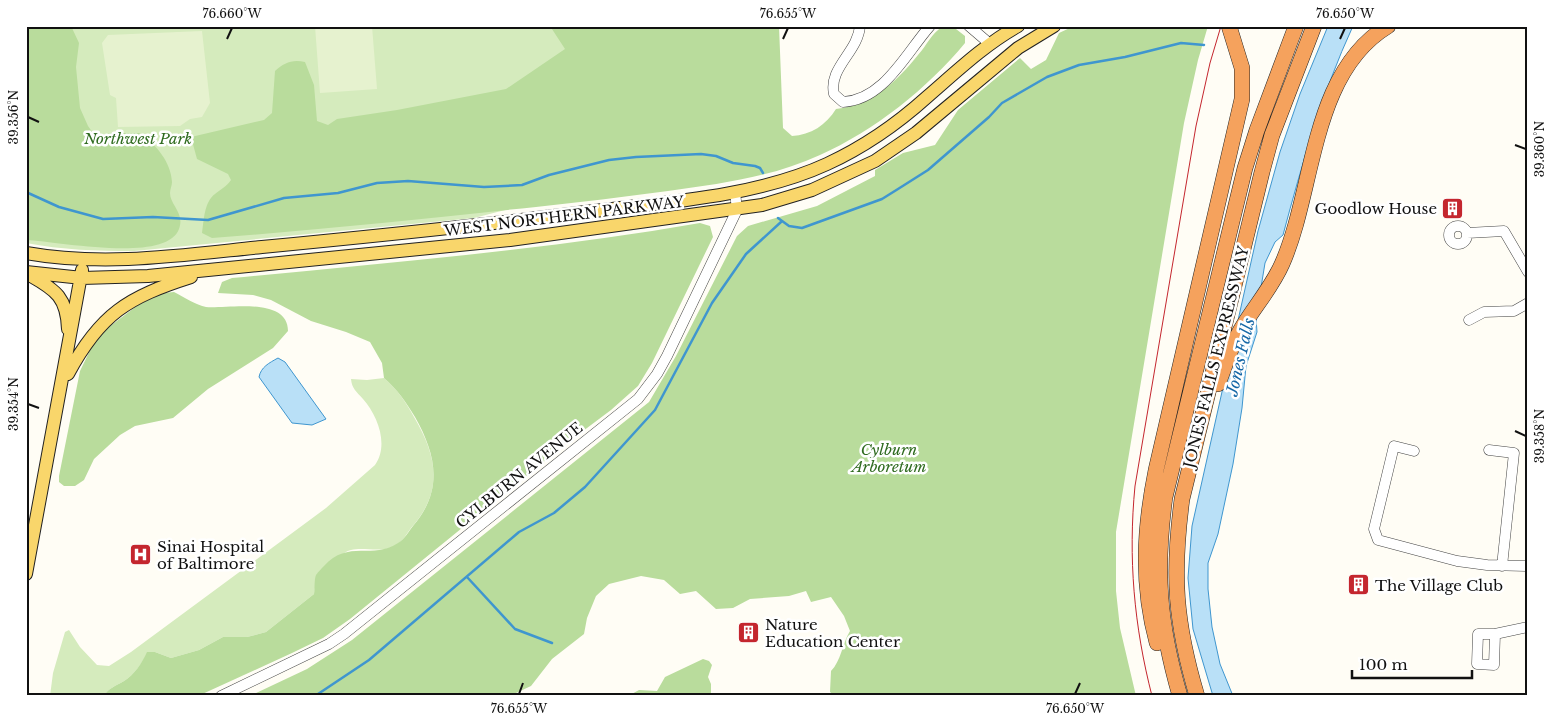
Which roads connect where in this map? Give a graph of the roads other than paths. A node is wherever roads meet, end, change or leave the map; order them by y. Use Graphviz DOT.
graph roads {
  1 [pos="860,26"];
  2 [pos="930,26"];
  3 [pos="969,26"];
  4 [pos="1018,26"];
  5 [pos="1054,26"];
  6 [pos="1285,26"];
  7 [pos="1296,26"];
  8 [pos="1314,26"];
  9 [pos="1388,26"];
  10 [pos="1230,28"];
  11 [pos="990,44"];
  12 [pos="1257,130"];
  13 [pos="735,192"];
  14 [pos="737,210"];
  15 [pos="1467,233"];
  16 [pos="26,253"];
  17 [pos="82,260"];
  18 [pos="216,269"];
  19 [pos="1528,272"];
  20 [pos="26,273"];
  21 [pos="82,278"];
  22 [pos="1528,303"];
  23 [pos="1469,320"];
  24 [pos="68,351"];
  25 [pos="62,387"];
  26 [pos="1489,450"];
  27 [pos="1414,451"];
  28 [pos="1187,476"];
  29 [pos="1502,566"];
  30 [pos="1528,566"];
  31 [pos="26,574"];
  32 [pos="1528,627"];
  33 [pos="1495,634"];
  34 [pos="222,696"];
  35 [pos="1174,696"];
  36 [pos="1180,696"];
  37 [pos="1197,696"];
  1 -- 2 [label="street"];
  3 -- 11 [label="street"];
  4 -- 11 [label="main road, WEST NORTHERN PARKWAY"];
  5 -- 14 [label="main road, WEST NORTHERN PARKWAY"];
  6 -- 12 [label="highway"];
  7 -- 12 [label="highway, JONES FALLS EXPRESSWAY"];
  8 -- 28 [label="highway, JONES FALLS EXPRESSWAY"];
  9 -- 28 [label="highway"];
  10 -- 35 [label="highway"];
  11 -- 13 [label="main road, WEST NORTHERN PARKWAY"];
  12 -- 36 [label="highway, JONES FALLS EXPRESSWAY"];
  13 -- 14 [label="street"];
  13 -- 17 [label="main road, WEST NORTHERN PARKWAY"];
  14 -- 18 [label="main road, WEST NORTHERN PARKWAY"];
  14 -- 34 [label="street, CYLBURN AVENUE"];
  15 -- 19 [label="street"];
  16 -- 17 [label="main road, WEST NORTHERN PARKWAY"];
  17 -- 21 [label="main road"];
  18 -- 21 [label="main road, WEST NORTHERN PARKWAY"];
  18 -- 25 [label="main road"];
  20 -- 21 [label="main road, WEST NORTHERN PARKWAY"];
  20 -- 24 [label="main road"];
  21 -- 24 [label="main road"];
  22 -- 23 [label="street"];
  24 -- 25 [label="main road"];
  25 -- 31 [label="main road"];
  26 -- 29 [label="street"];
  27 -- 29 [label="street"];
  28 -- 37 [label="highway, JONES FALLS EXPRESSWAY"];
  29 -- 30 [label="street"];
  32 -- 33 [label="street"];
}
